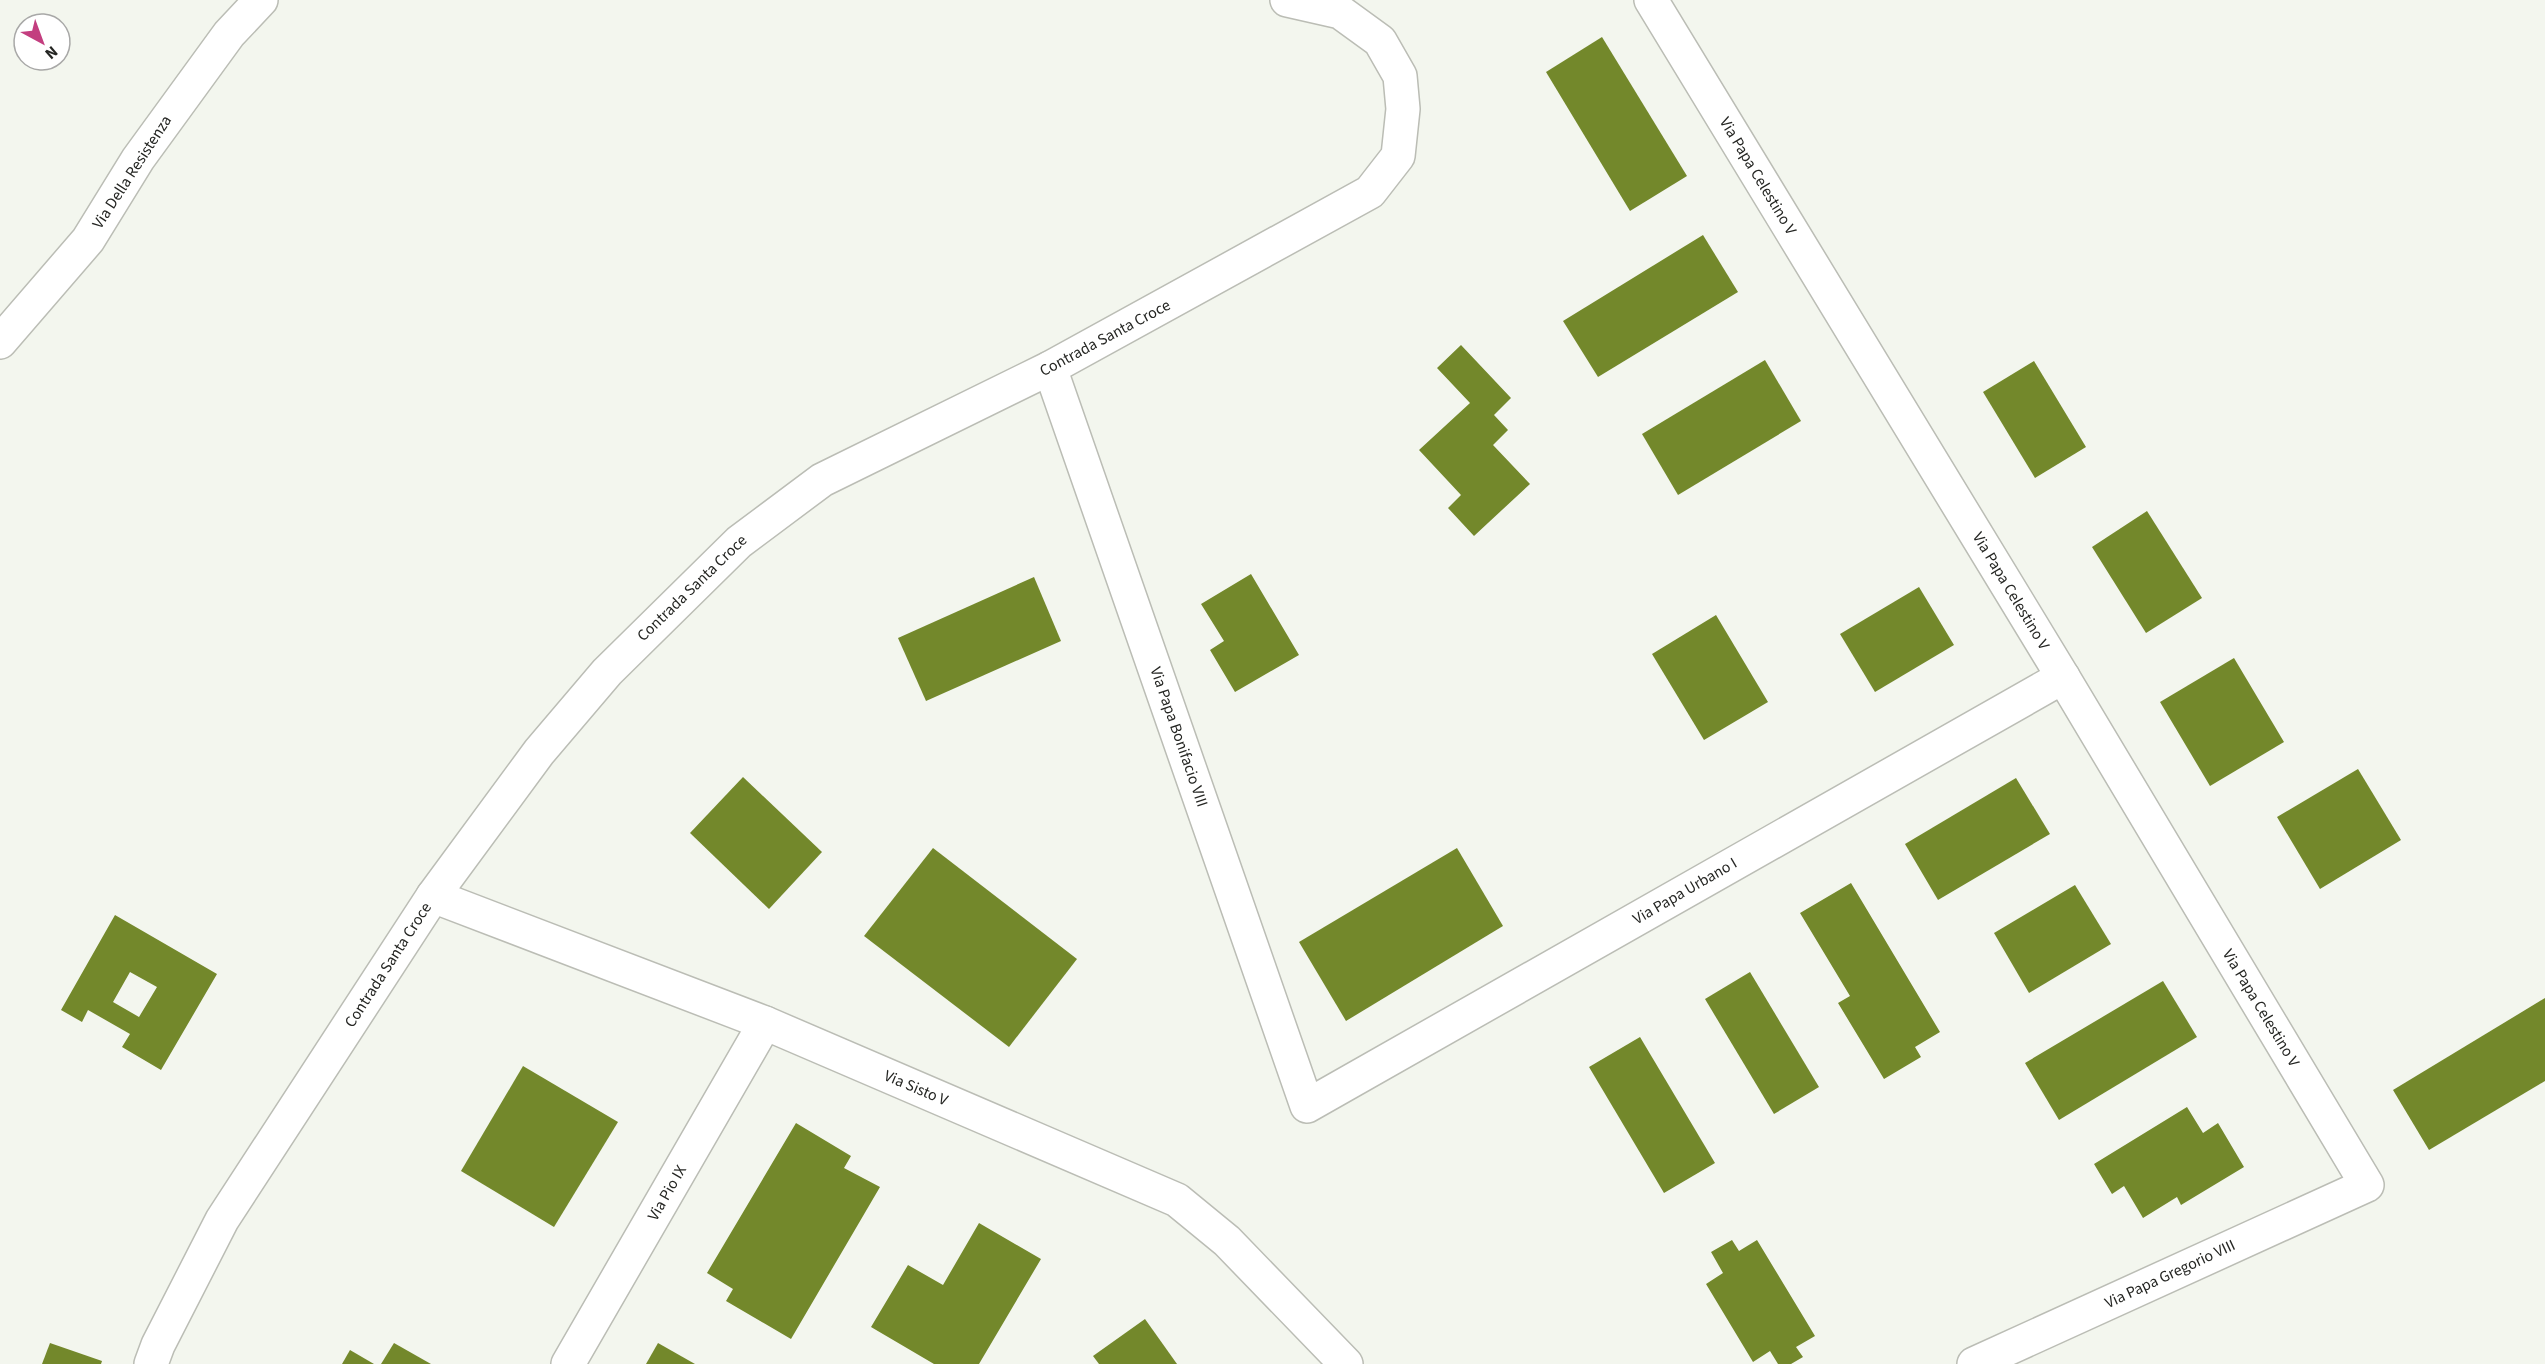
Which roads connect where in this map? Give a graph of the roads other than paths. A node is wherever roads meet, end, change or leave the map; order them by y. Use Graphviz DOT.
graph roads {
  1 [pos="261,0"];
  2 [pos="1287,0"];
  3 [pos="1651,0"];
  4 [pos="0,342"];
  5 [pos="1050,368"];
  6 [pos="2063,677"];
  7 [pos="433,896"];
  8 [pos="765,1023"];
  9 [pos="1307,1106"];
  10 [pos="2367,1185"];
  11 [pos="151,1364"];
  12 [pos="568,1364"];
  13 [pos="1346,1364"];
  14 [pos="1974,1364"];
  1 -- 4 [label="street, Via Della Resistenza"];
  2 -- 5 [label="street, Contrada Santa Croce"];
  3 -- 6 [label="street, Via Papa Celestino V"];
  5 -- 7 [label="street, Contrada Santa Croce"];
  5 -- 9 [label="street, Via Papa Bonifacio VIII"];
  6 -- 9 [label="street, Via Papa Urbano I"];
  6 -- 10 [label="street, Via Papa Celestino V"];
  7 -- 8 [label="street, Via Sisto V"];
  7 -- 11 [label="street, Contrada Santa Croce"];
  8 -- 12 [label="street, Via Pio IX"];
  8 -- 13 [label="street, Via Sisto V"];
  10 -- 14 [label="street, Via Papa Gregorio VIII"];
}
